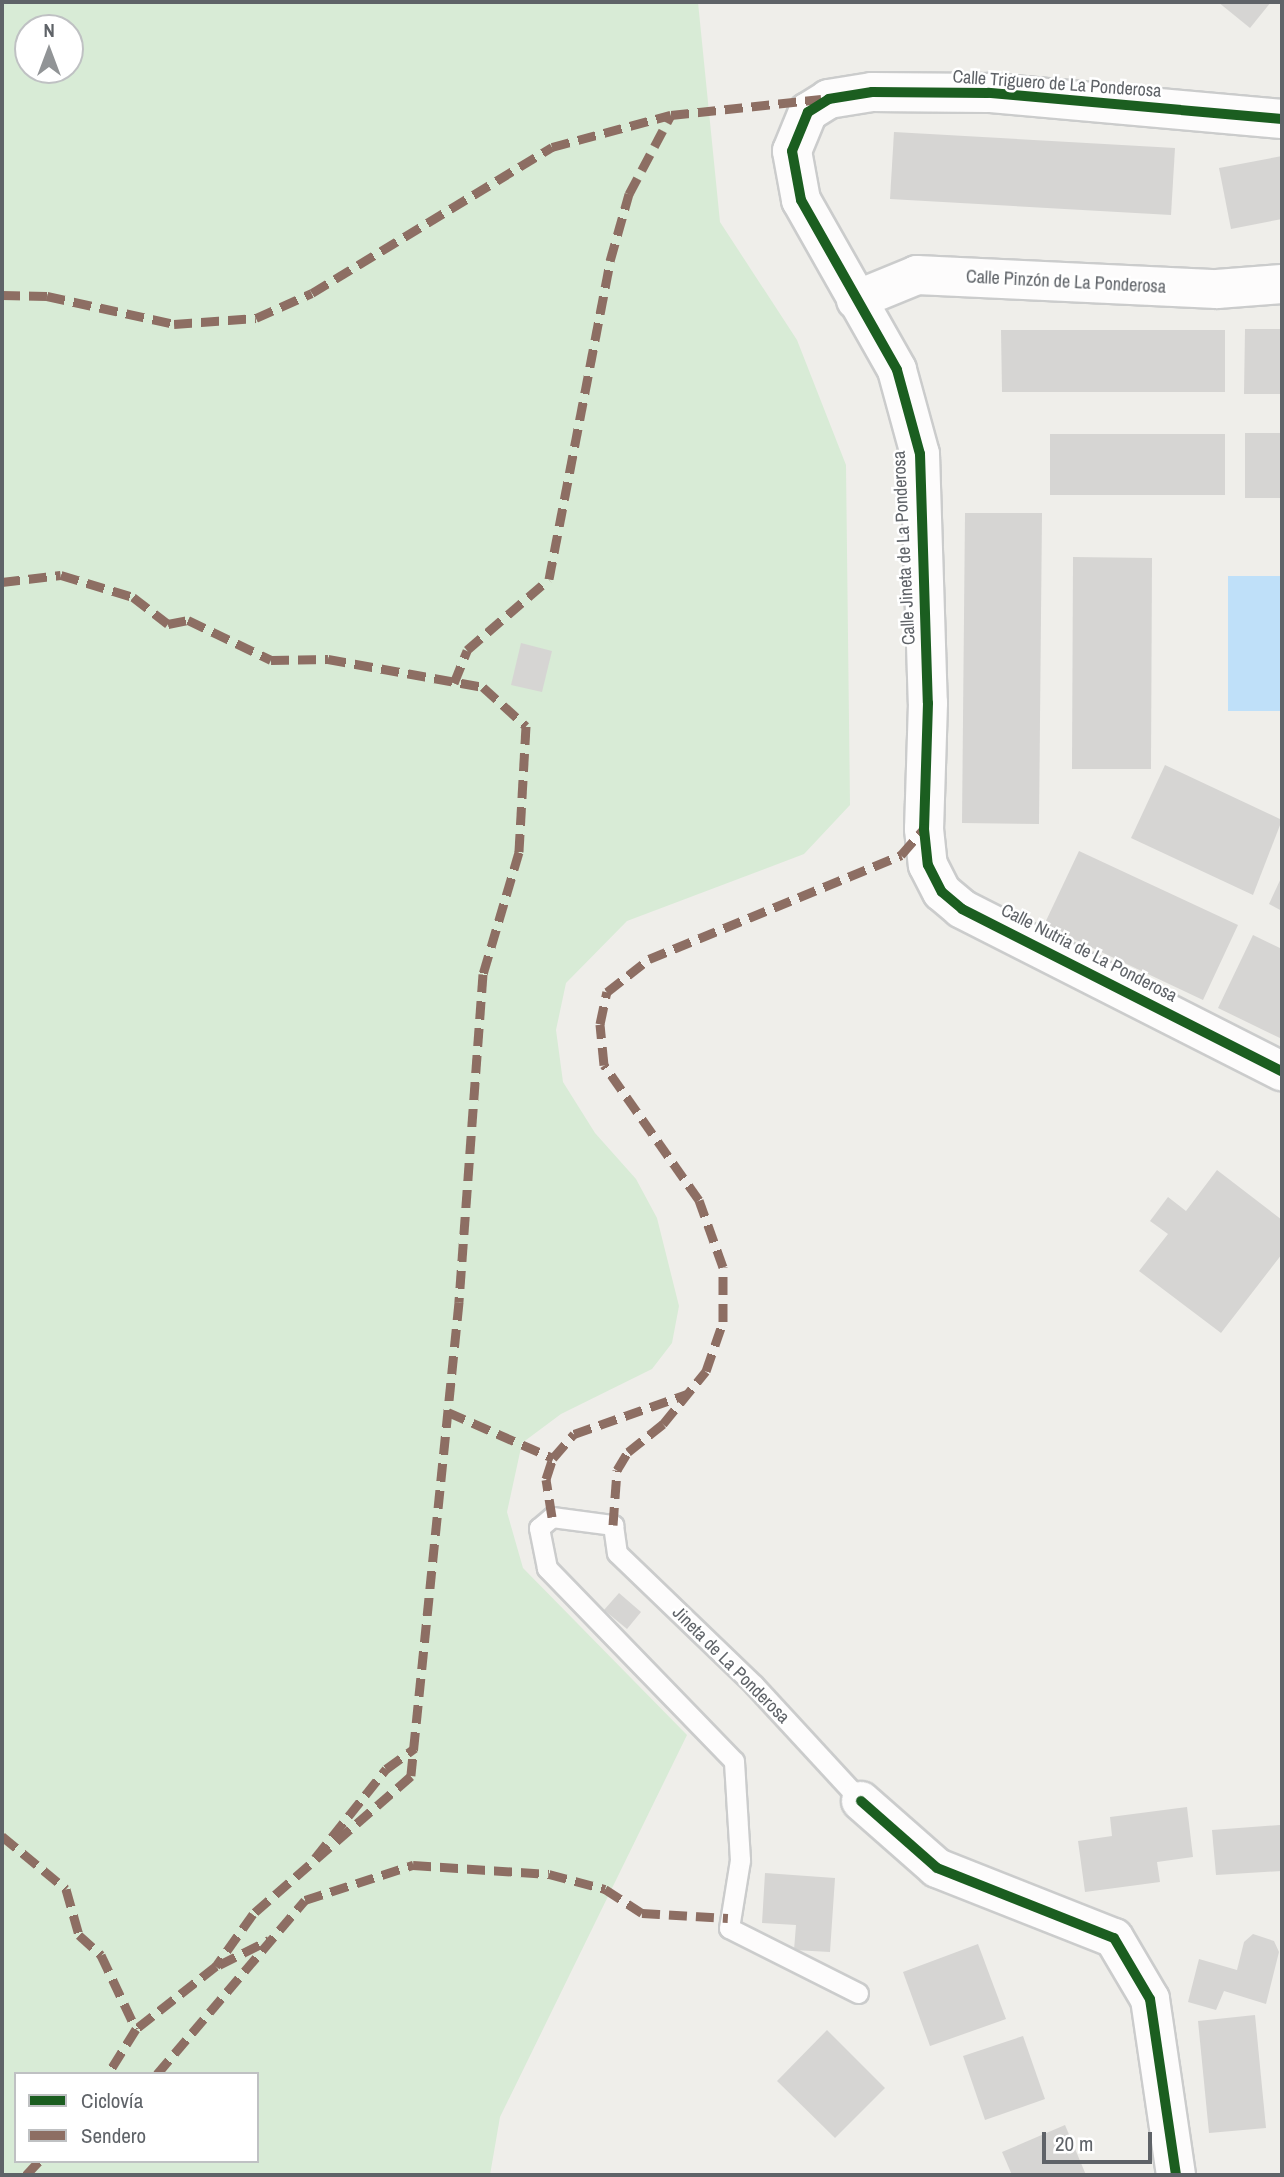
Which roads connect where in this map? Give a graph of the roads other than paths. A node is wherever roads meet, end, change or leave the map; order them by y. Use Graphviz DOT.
graph roads {
  1 [pos="829,99"];
  2 [pos="1282,119"];
  3 [pos="1282,284"];
  4 [pos="856,300"];
  5 [pos="924,829"];
  6 [pos="1282,1071"];
  7 [pos="861,1801"];
  8 [pos="858,1993"];
  9 [pos="1176,2175"];
  1 -- 2 [label="street, Calle Triguero de La Ponderosa"];
  1 -- 4 [label="street, Calle Jineta de La Ponderosa"];
  3 -- 4 [label="street, Calle Pinzón de La Ponderosa"];
  4 -- 5 [label="street, Calle Jineta de La Ponderosa"];
  5 -- 6 [label="street, Calle Nutria de La Ponderosa"];
  7 -- 8 [label="lane, Jineta de La Ponderosa"];
  7 -- 9 [label="street"];
}
